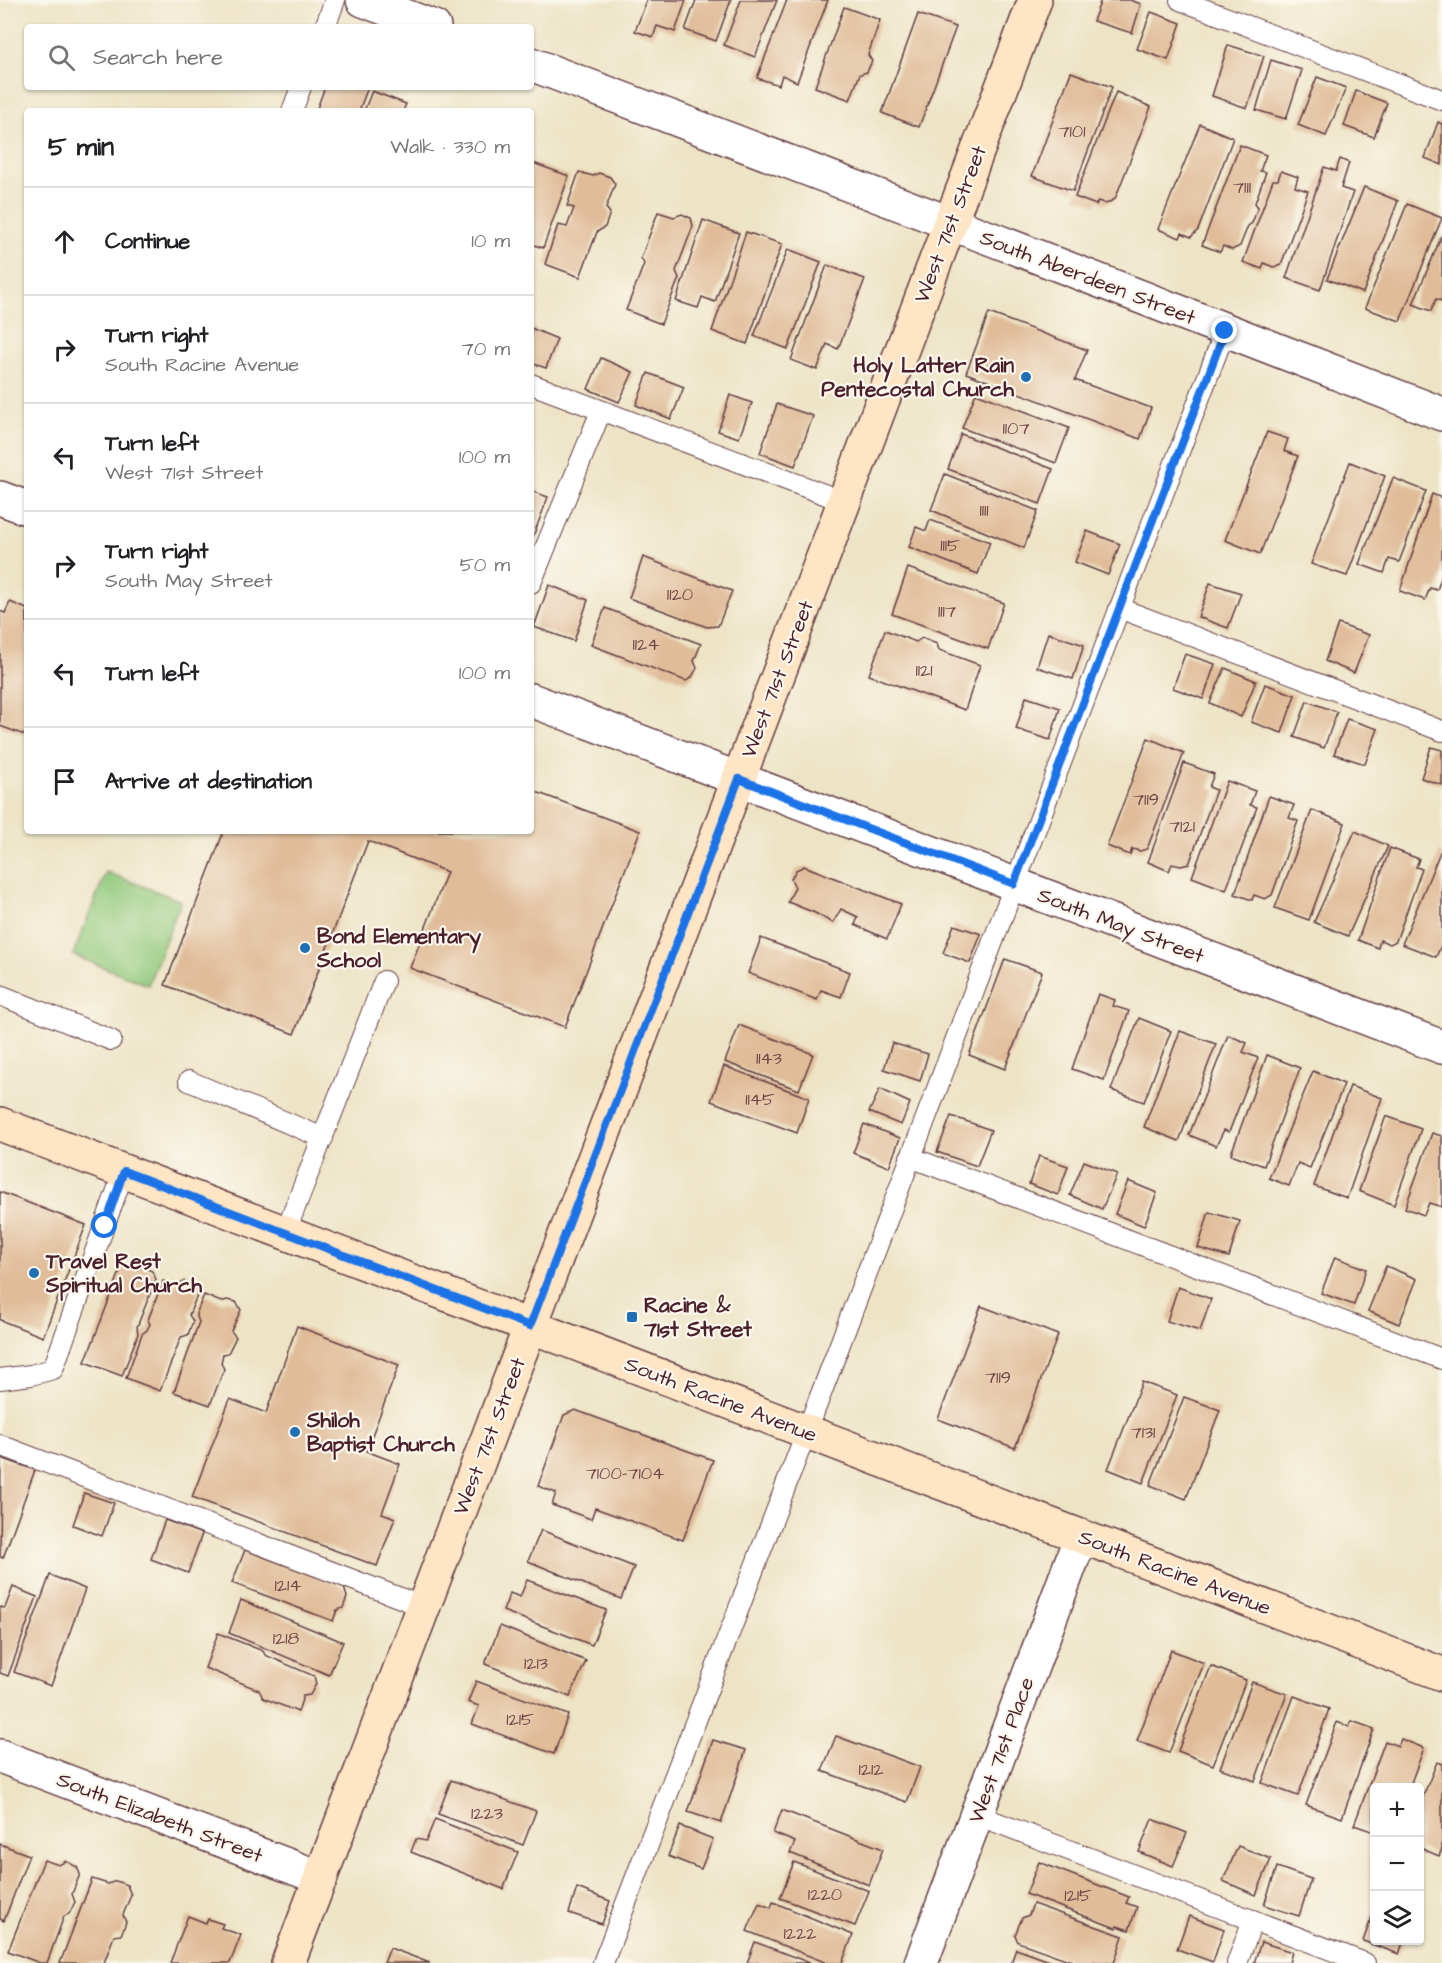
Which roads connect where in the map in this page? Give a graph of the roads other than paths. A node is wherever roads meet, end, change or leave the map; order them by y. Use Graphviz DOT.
graph roads {
  1 [pos="335,0"];
  2 [pos="363,0"];
  3 [pos="1035,0"];
  4 [pos="1180,0"];
  5 [pos="326,24"];
  6 [pos="426,24"];
  7 [pos="534,65"];
  8 [pos="300,90"];
  9 [pos="1442,100"];
  10 [pos="293,108"];
  11 [pos="950,224"];
  12 [pos="1225,331"];
  13 [pos="534,385"];
  14 [pos="601,411"];
  15 [pos="1442,414"];
  16 [pos="0,498"];
  17 [pos="845,502"];
  18 [pos="24,507"];
  19 [pos="534,576"];
  20 [pos="1119,608"];
  21 [pos="534,701"];
  22 [pos="1442,731"];
  23 [pos="739,779"];
  24 [pos="1014,884"];
  25 [pos="384,981"];
  26 [pos="0,996"];
  27 [pos="111,1040"];
  28 [pos="1442,1047"];
  29 [pos="189,1081"];
  30 [pos="0,1124"];
  31 [pos="323,1138"];
  32 [pos="910,1157"];
  33 [pos="124,1171"];
  34 [pos="285,1233"];
  35 [pos="530,1326"];
  36 [pos="1442,1359"];
  37 [pos="0,1379"];
  38 [pos="806,1432"];
  39 [pos="0,1445"];
  40 [pos="1081,1536"];
  41 [pos="424,1607"];
  42 [pos="1442,1674"];
  43 [pos="0,1756"];
  44 [pos="977,1815"];
  45 [pos="321,1878"];
  46 [pos="1253,1920"];
  47 [pos="288,1963"];
  48 [pos="603,1963"];
  49 [pos="921,1963"];
  50 [pos="1237,1963"];
  51 [pos="1365,1963"];
  1 -- 5 [label="lane"];
  2 -- 6 [label="street"];
  3 -- 11 [label="main road, West 71st Street"];
  4 -- 9 [label="lane"];
  7 -- 11 [label="street, South Aberdeen Street"];
  8 -- 10 [label="lane"];
  11 -- 12 [label="street, South Aberdeen Street"];
  11 -- 17 [label="main road, West 71st Street"];
  12 -- 15 [label="street, South Aberdeen Street"];
  12 -- 20 [label="lane"];
  13 -- 14 [label="lane"];
  14 -- 17 [label="lane"];
  14 -- 19 [label="lane"];
  16 -- 18 [label="street"];
  17 -- 23 [label="main road, West 71st Street"];
  20 -- 22 [label="lane"];
  20 -- 24 [label="lane"];
  21 -- 23 [label="street, South May Street"];
  23 -- 24 [label="street, South May Street"];
  23 -- 35 [label="main road, West 71st Street"];
  24 -- 28 [label="street, South May Street"];
  24 -- 32 [label="lane"];
  25 -- 31 [label="lane"];
  26 -- 27 [label="lane"];
  29 -- 31 [label="lane"];
  30 -- 33 [label="main road, South Racine Avenue"];
  31 -- 34 [label="lane"];
  32 -- 36 [label="lane"];
  32 -- 38 [label="lane"];
  33 -- 34 [label="main road, South Racine Avenue"];
  33 -- 37 [label="lane"];
  34 -- 35 [label="main road, South Racine Avenue"];
  35 -- 38 [label="main road, South Racine Avenue"];
  35 -- 41 [label="main road, West 71st Street"];
  38 -- 40 [label="main road, South Racine Avenue"];
  38 -- 48 [label="lane"];
  39 -- 41 [label="lane"];
  40 -- 42 [label="main road, South Racine Avenue"];
  40 -- 44 [label="street, West 71st Place"];
  41 -- 45 [label="main road, West 71st Street"];
  43 -- 45 [label="street, South Elizabeth Street"];
  44 -- 46 [label="lane"];
  44 -- 49 [label="street, West 71st Place"];
  45 -- 47 [label="main road, West 71st Street"];
  46 -- 50 [label="lane"];
  46 -- 51 [label="lane"];
}
